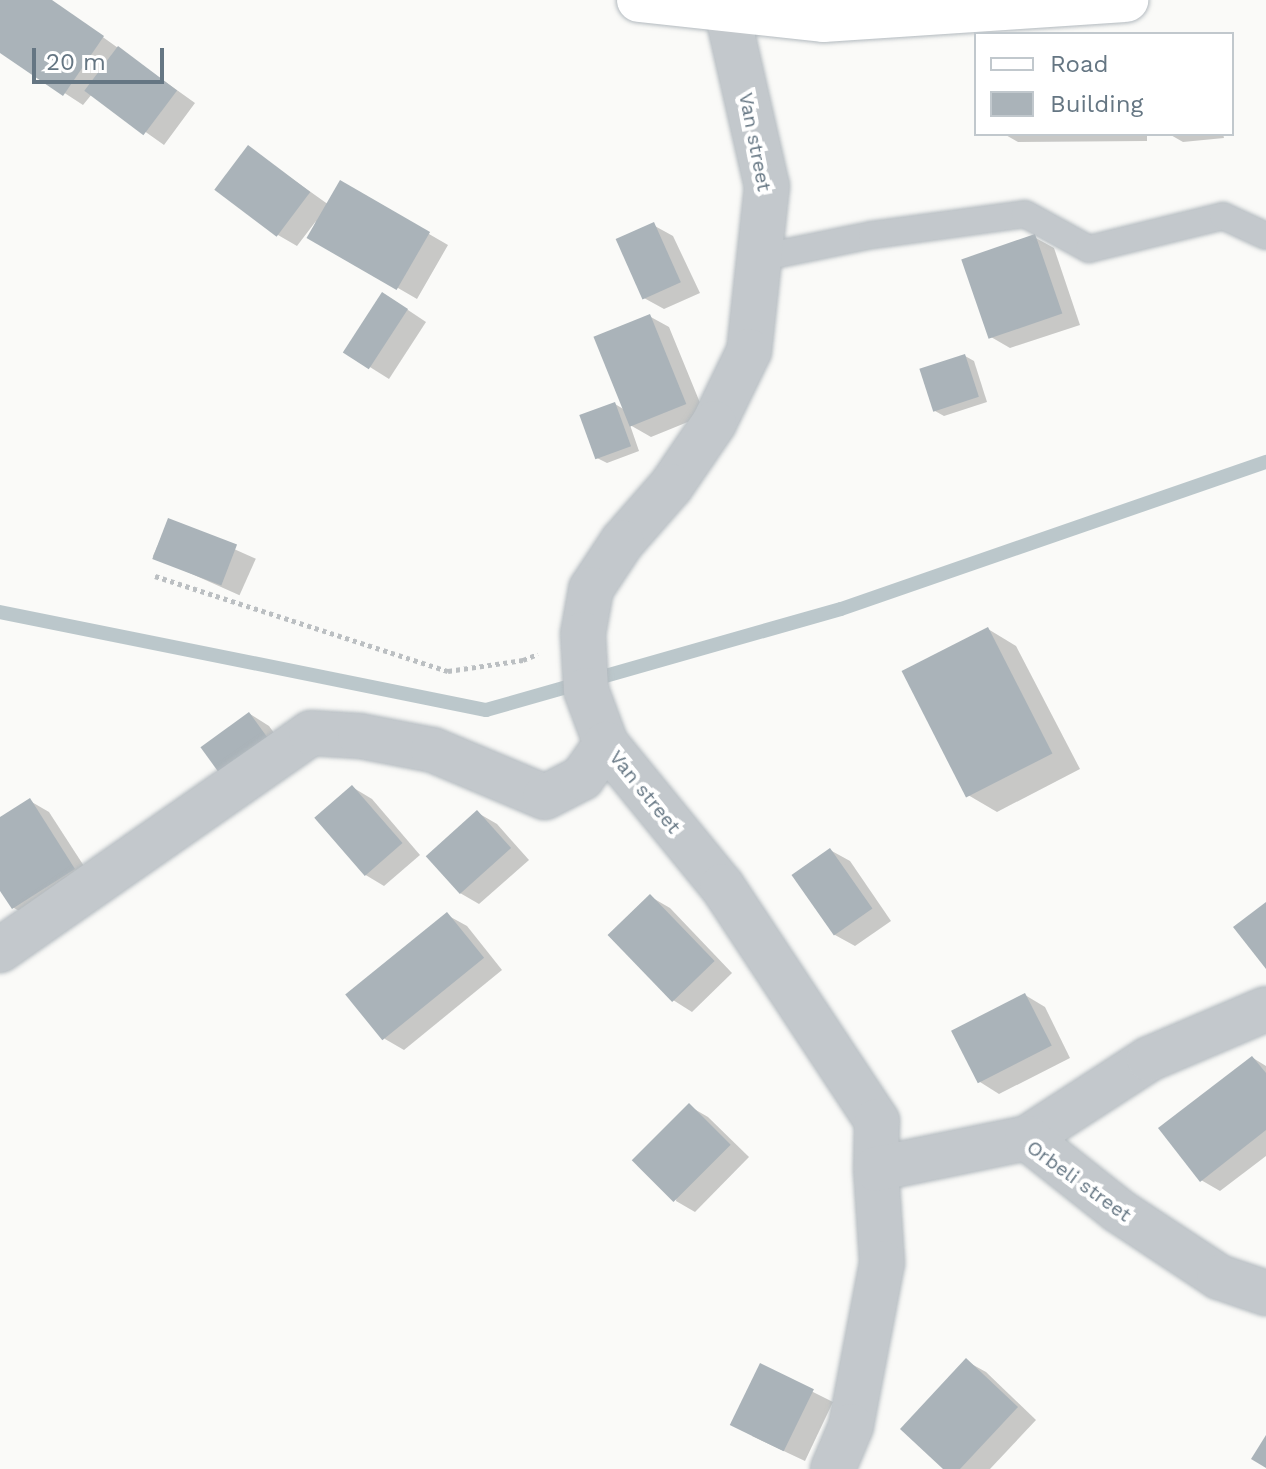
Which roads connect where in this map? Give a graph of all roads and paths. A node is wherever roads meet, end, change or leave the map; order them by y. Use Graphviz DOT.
graph roads {
  1 [pos="639,0"];
  2 [pos="1126,0"];
  3 [pos="727,12"];
  4 [pos="1266,236"];
  5 [pos="759,258"];
  6 [pos="155,576"];
  7 [pos="583,634"];
  8 [pos="606,744"];
  9 [pos="0,950"];
  10 [pos="1266,1009"];
  11 [pos="1027,1138"];
  12 [pos="876,1169"];
  13 [pos="1266,1293"];
  14 [pos="833,1469"];
  1 -- 3 [label="main road"];
  2 -- 3 [label="main road"];
  3 -- 5 [label="street, Van street"];
  4 -- 5 [label="lane"];
  5 -- 7 [label="street, Van street"];
  6 -- 7 [label="path"];
  7 -- 8 [label="street, Van street"];
  8 -- 9 [label="street"];
  8 -- 12 [label="street, Van street"];
  10 -- 11 [label="street"];
  11 -- 12 [label="street, Orbeli street"];
  11 -- 13 [label="street, Orbeli street"];
  12 -- 14 [label="street, Van street"];
}
